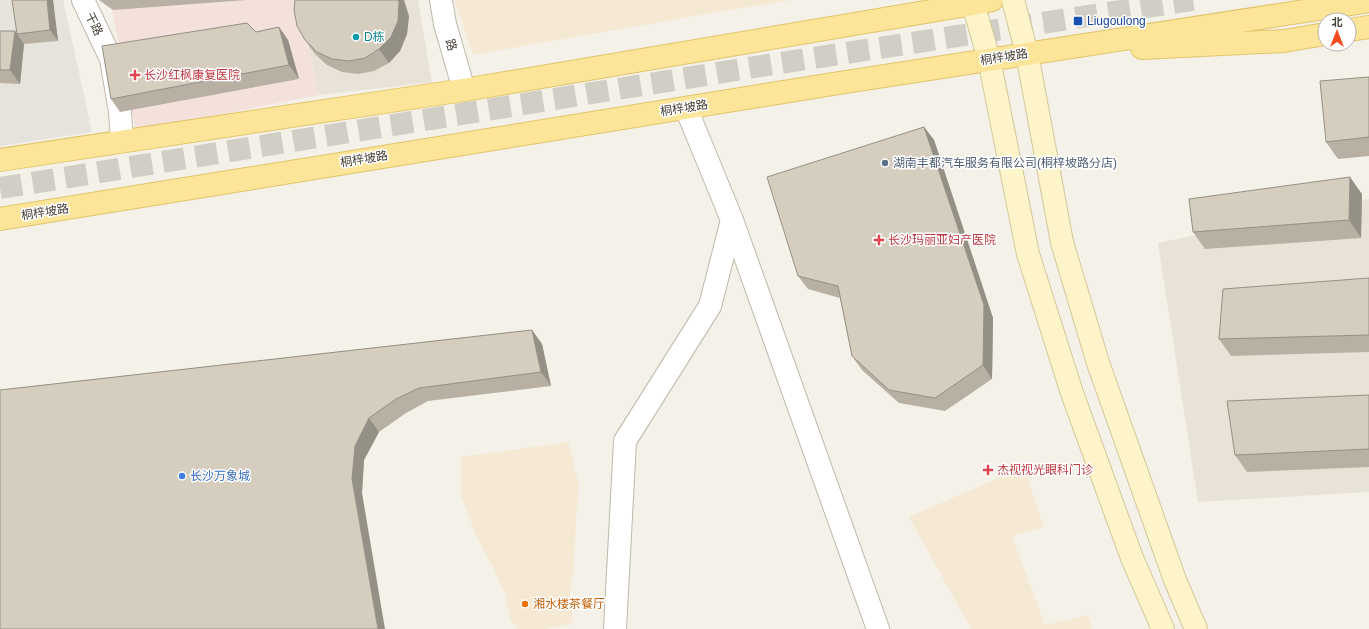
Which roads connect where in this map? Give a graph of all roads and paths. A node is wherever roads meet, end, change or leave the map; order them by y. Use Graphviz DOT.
graph roads {
  1 [pos="83,0"];
  2 [pos="440,0"];
  3 [pos="1013,0"];
  4 [pos="979,1"];
  5 [pos="1369,1"];
  6 [pos="1369,27"];
  7 [pos="1357,29"];
  8 [pos="1317,35"];
  9 [pos="1027,54"];
  10 [pos="989,60"];
  11 [pos="464,90"];
  12 [pos="686,108"];
  13 [pos="122,141"];
  14 [pos="0,160"];
  15 [pos="0,219"];
  16 [pos="732,220"];
  17 [pos="615,629"];
  18 [pos="878,629"];
  19 [pos="1163,629"];
  20 [pos="1196,629"];
  1 -- 13 [label="street, 干路"];
  2 -- 11 [label="street, 路"];
  3 -- 9 [label="main road"];
  4 -- 10 [label="main road"];
  4 -- 11 [label="main road"];
  5 -- 9 [label="main road, 桐梓坡路"];
  6 -- 7 [label="main road"];
  8 -- 9 [label="main road"];
  9 -- 10 [label="main road, 桐梓坡路"];
  9 -- 20 [label="main road"];
  10 -- 12 [label="main road, 桐梓坡路"];
  10 -- 19 [label="main road"];
  11 -- 13 [label="main road"];
  12 -- 15 [label="main road, 桐梓坡路"];
  12 -- 16 [label="street"];
  13 -- 14 [label="main road"];
  16 -- 17 [label="street"];
  16 -- 18 [label="street"];
}
